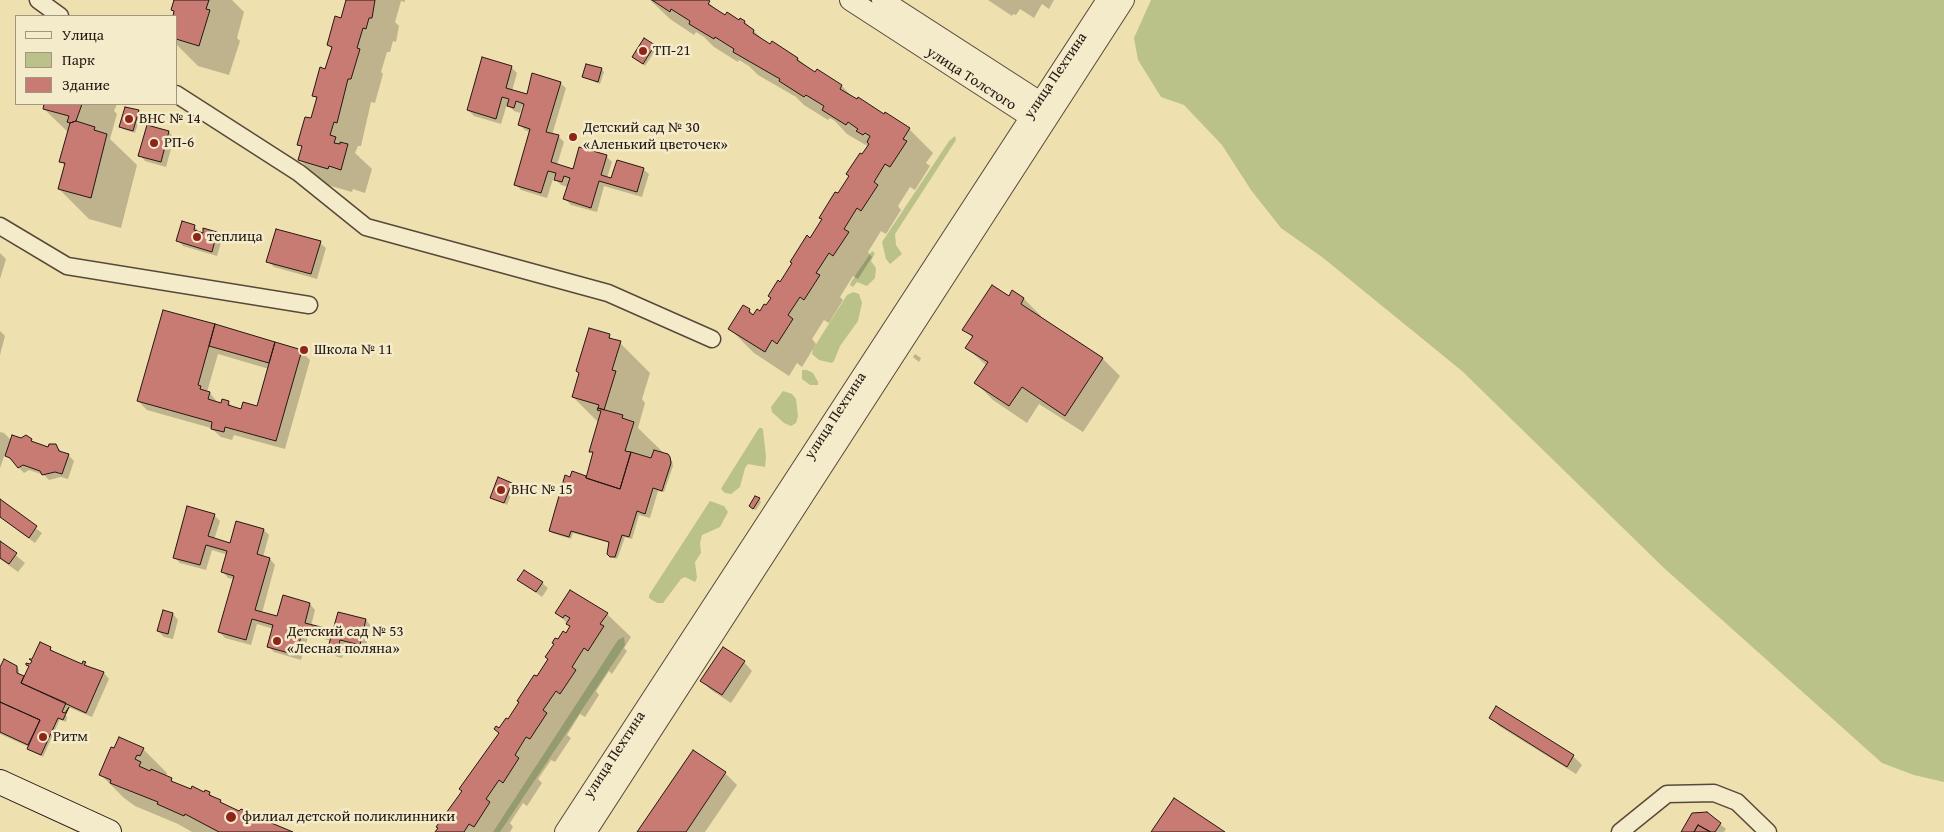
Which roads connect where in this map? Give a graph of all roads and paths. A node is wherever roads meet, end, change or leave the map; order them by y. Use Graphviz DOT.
graph roads {
  1 [pos="38,0"];
  2 [pos="850,0"];
  3 [pos="882,0"];
  4 [pos="1107,0"];
  5 [pos="1124,0"];
  6 [pos="59,15"];
  7 [pos="178,95"];
  8 [pos="1039,112"];
  9 [pos="0,226"];
  10 [pos="309,305"];
  11 [pos="712,338"];
  12 [pos="0,782"];
  13 [pos="109,832"];
  14 [pos="565,832"];
  15 [pos="586,832"];
  16 [pos="1620,832"];
  17 [pos="1768,832"];
  1 -- 6 [label="street"];
  2 -- 8 [label="street, улица Толстого"];
  3 -- 8 [label="street, улица Толстого"];
  4 -- 8 [label="street, улица Пехтина"];
  5 -- 8 [label="street, улица Пехтина"];
  7 -- 11 [label="street"];
  8 -- 14 [label="street, улица Пехтина"];
  8 -- 15 [label="street, улица Пехтина"];
  9 -- 10 [label="street"];
  12 -- 13 [label="main road"];
  16 -- 17 [label="street"];
}
